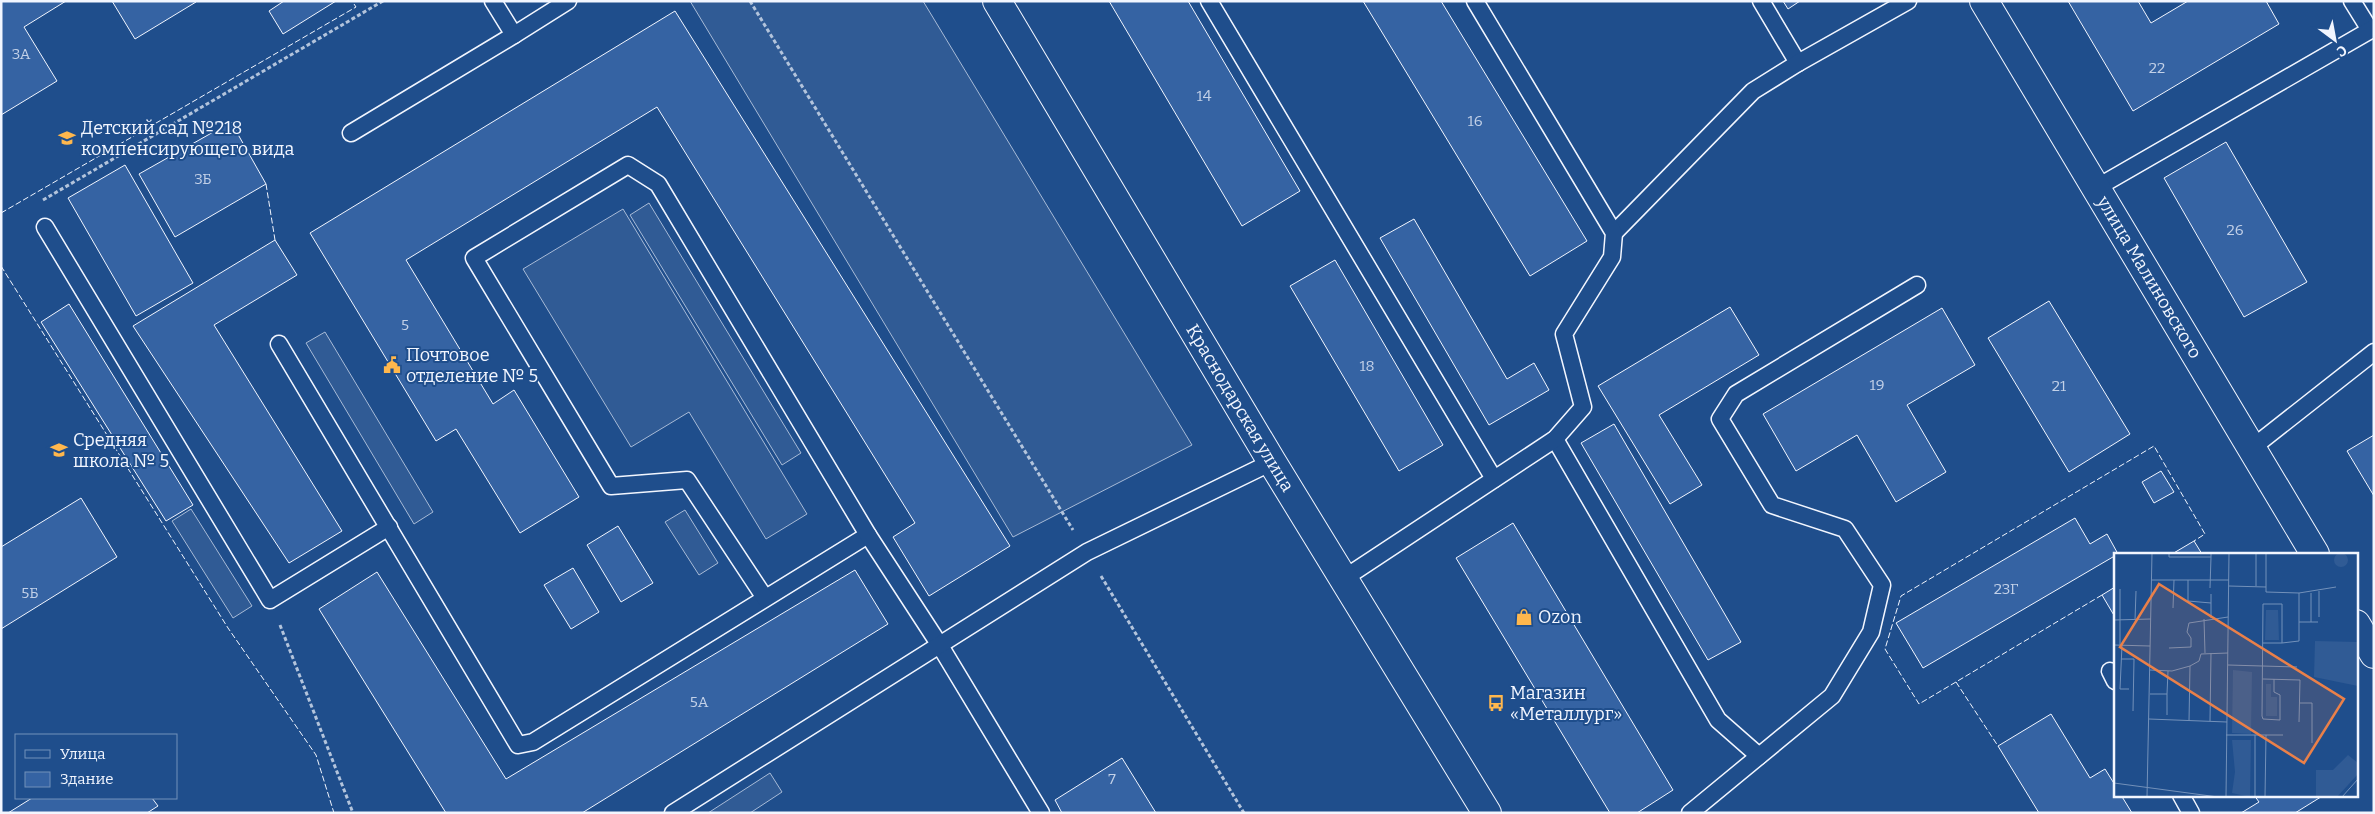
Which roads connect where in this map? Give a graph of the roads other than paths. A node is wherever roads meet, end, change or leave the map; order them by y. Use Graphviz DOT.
graph roads {
  1 [pos="492,1"];
  2 [pos="568,1"];
  3 [pos="996,1"];
  4 [pos="1209,1"];
  5 [pos="1476,1"];
  6 [pos="1761,1"];
  7 [pos="1908,1"];
  8 [pos="1984,1"];
  9 [pos="2352,1"];
  10 [pos="2372,29"];
  11 [pos="514,35"];
  12 [pos="1798,63"];
  13 [pos="351,133"];
  14 [pos="2096,188"];
  15 [pos="45,226"];
  16 [pos="1614,233"];
  17 [pos="1917,285"];
  18 [pos="279,344"];
  19 [pos="2374,352"];
  20 [pos="1555,439"];
  21 [pos="2252,448"];
  22 [pos="1272,462"];
  23 [pos="1494,479"];
  24 [pos="389,528"];
  25 [pos="868,535"];
  26 [pos="2314,553"];
  27 [pos="1344,578"];
  28 [pos="766,598"];
  29 [pos="2358,627"];
  30 [pos="939,644"];
  31 [pos="2374,654"];
  32 [pos="1758,756"];
  33 [pos="2182,796"];
  34 [pos="1700,810"];
  35 [pos="673,813"];
  36 [pos="1040,813"];
  37 [pos="1487,813"];
  38 [pos="2191,813"];
  1 -- 11 [label="lane"];
  2 -- 11 [label="lane"];
  3 -- 22 [label="main road, Краснодарская улица"];
  4 -- 23 [label="lane"];
  5 -- 16 [label="lane"];
  6 -- 12 [label="lane"];
  7 -- 12 [label="lane"];
  8 -- 14 [label="main road, улица Малиновского"];
  9 -- 10 [label="lane"];
  10 -- 14 [label="lane"];
  11 -- 13 [label="lane"];
  12 -- 16 [label="lane"];
  14 -- 21 [label="main road, улица Малиновского"];
  15 -- 24 [label="lane"];
  16 -- 20 [label="lane"];
  17 -- 32 [label="lane"];
  18 -- 24 [label="lane"];
  19 -- 21 [label="lane"];
  20 -- 23 [label="lane"];
  20 -- 32 [label="lane"];
  21 -- 26 [label="main road, улица Малиновского"];
  22 -- 27 [label="main road, Краснодарская улица"];
  22 -- 30 [label="lane"];
  23 -- 27 [label="lane"];
  24 -- 28 [label="lane"];
  25 -- 28 [label="lane"];
  25 -- 28 [label="lane"];
  25 -- 30 [label="lane"];
  27 -- 37 [label="main road, Краснодарская улица"];
  29 -- 31 [label="main road"];
  30 -- 35 [label="lane"];
  30 -- 36 [label="lane"];
  32 -- 34 [label="lane"];
  33 -- 38 [label="lane"];
}
